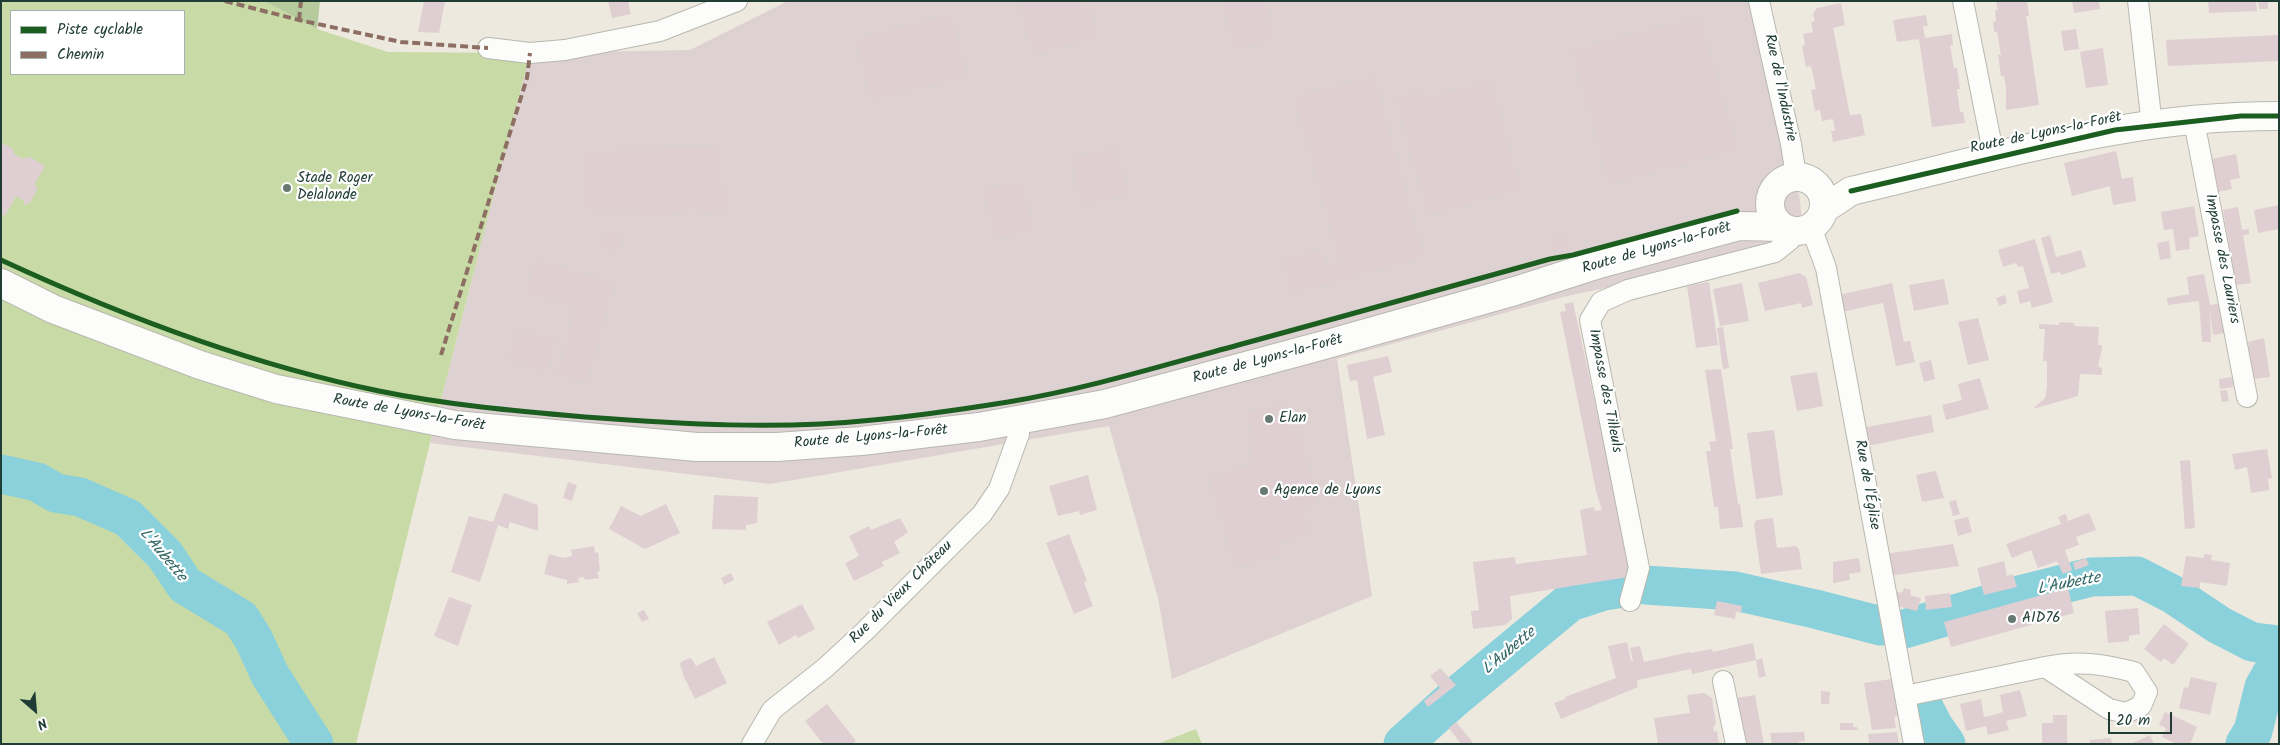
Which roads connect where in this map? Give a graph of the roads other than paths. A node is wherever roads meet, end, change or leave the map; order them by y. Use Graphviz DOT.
graph roads {
  1 [pos="737,1"];
  2 [pos="1759,1"];
  3 [pos="1963,1"];
  4 [pos="2138,1"];
  5 [pos="691,9"];
  6 [pos="488,48"];
  7 [pos="2279,116"];
  8 [pos="2194,121"];
  9 [pos="2152,126"];
  10 [pos="1994,157"];
  11 [pos="1796,176"];
  12 [pos="1769,202"];
  13 [pos="1806,217"];
  14 [pos="1739,226"];
  15 [pos="1,283"];
  16 [pos="2247,397"];
  17 [pos="1019,421"];
  18 [pos="1630,602"];
  19 [pos="2045,667"];
  20 [pos="1723,681"];
  21 [pos="1905,696"];
  22 [pos="752,744"];
  23 [pos="1736,744"];
  24 [pos="1914,744"];
  1 -- 5 [label="street"];
  2 -- 11 [label="street, Rue de l'Industrie"];
  3 -- 10 [label="street"];
  4 -- 9 [label="street"];
  5 -- 6 [label="street"];
  7 -- 8 [label="main road, Route de Lyons-la-Forêt"];
  8 -- 9 [label="main road, Route de Lyons-la-Forêt"];
  8 -- 16 [label="street, Impasse des Lauriers"];
  9 -- 10 [label="main road, Route de Lyons-la-Forêt"];
  10 -- 13 [label="main road, Route de Lyons-la-Forêt"];
  11 -- 12 [label="main road, Route de Lyons-la-Forêt"];
  11 -- 13 [label="main road"];
  12 -- 13 [label="main road"];
  12 -- 14 [label="main road, Route de Lyons-la-Forêt"];
  13 -- 14 [label="main road, Route de Lyons-la-Forêt"];
  13 -- 18 [label="street, Impasse des Tilleuls"];
  13 -- 21 [label="street, Rue de l'Église"];
  14 -- 17 [label="main road, Route de Lyons-la-Forêt"];
  15 -- 17 [label="main road, Route de Lyons-la-Forêt"];
  17 -- 22 [label="street, Rue du Vieux Château"];
  19 -- 21 [label="street"];
  20 -- 23 [label="street"];
  21 -- 24 [label="street, Rue de l'Église"];
}
